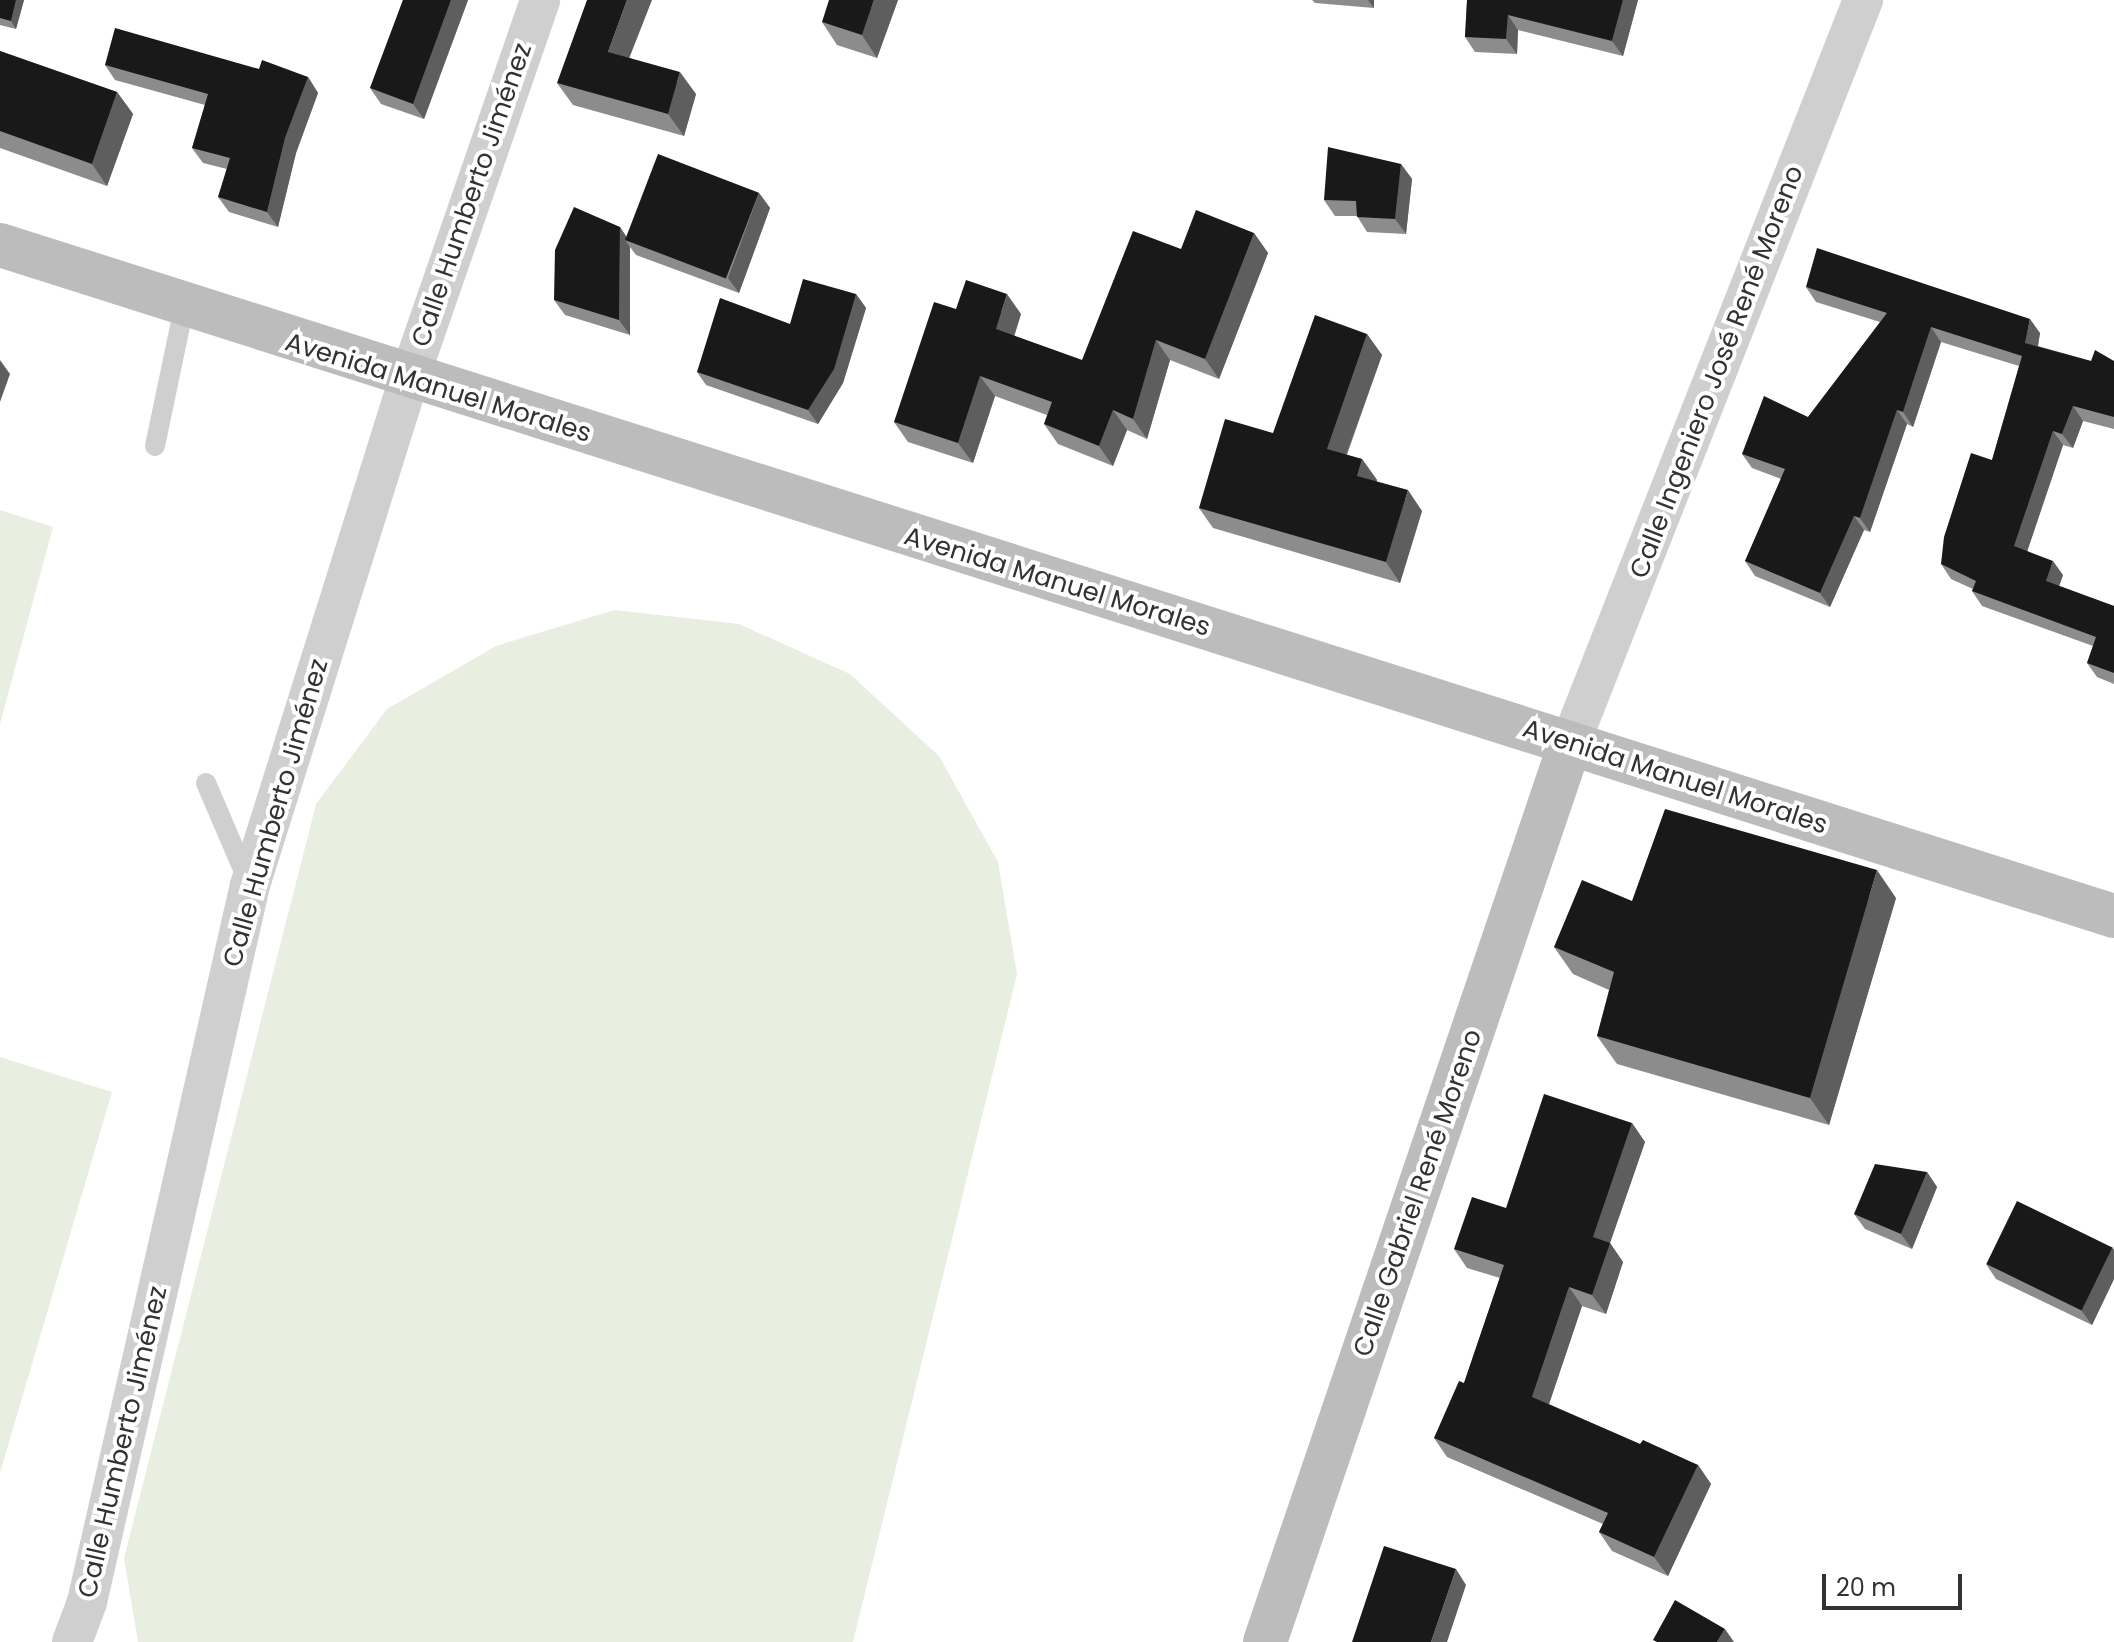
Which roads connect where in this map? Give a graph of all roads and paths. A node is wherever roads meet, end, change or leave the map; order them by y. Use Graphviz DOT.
graph roads {
  1 [pos="540,0"];
  2 [pos="1863,0"];
  3 [pos="0,245"];
  4 [pos="184,307"];
  5 [pos="409,379"];
  6 [pos="155,446"];
  7 [pos="1570,744"];
  8 [pos="206,783"];
  9 [pos="250,885"];
  10 [pos="2114,916"];
  11 [pos="87,1602"];
  12 [pos="72,1642"];
  13 [pos="91,1642"];
  14 [pos="1265,1642"];
  1 -- 5 [label="street, Calle Humberto Jiménez"];
  2 -- 7 [label="street, Calle Ingeniero José René Moreno"];
  3 -- 4 [label="street, Avenida Manuel Morales"];
  4 -- 5 [label="street, Avenida Manuel Morales"];
  4 -- 6 [label="lane"];
  5 -- 7 [label="street, Avenida Manuel Morales"];
  5 -- 9 [label="street, Calle Humberto Jiménez"];
  7 -- 10 [label="street, Avenida Manuel Morales"];
  7 -- 14 [label="street, Calle Gabriel René Moreno"];
  8 -- 9 [label="lane"];
  9 -- 11 [label="street, Calle Humberto Jiménez"];
  11 -- 12 [label="street, Calle Humberto Jiménez"];
  11 -- 13 [label="street"];
}
